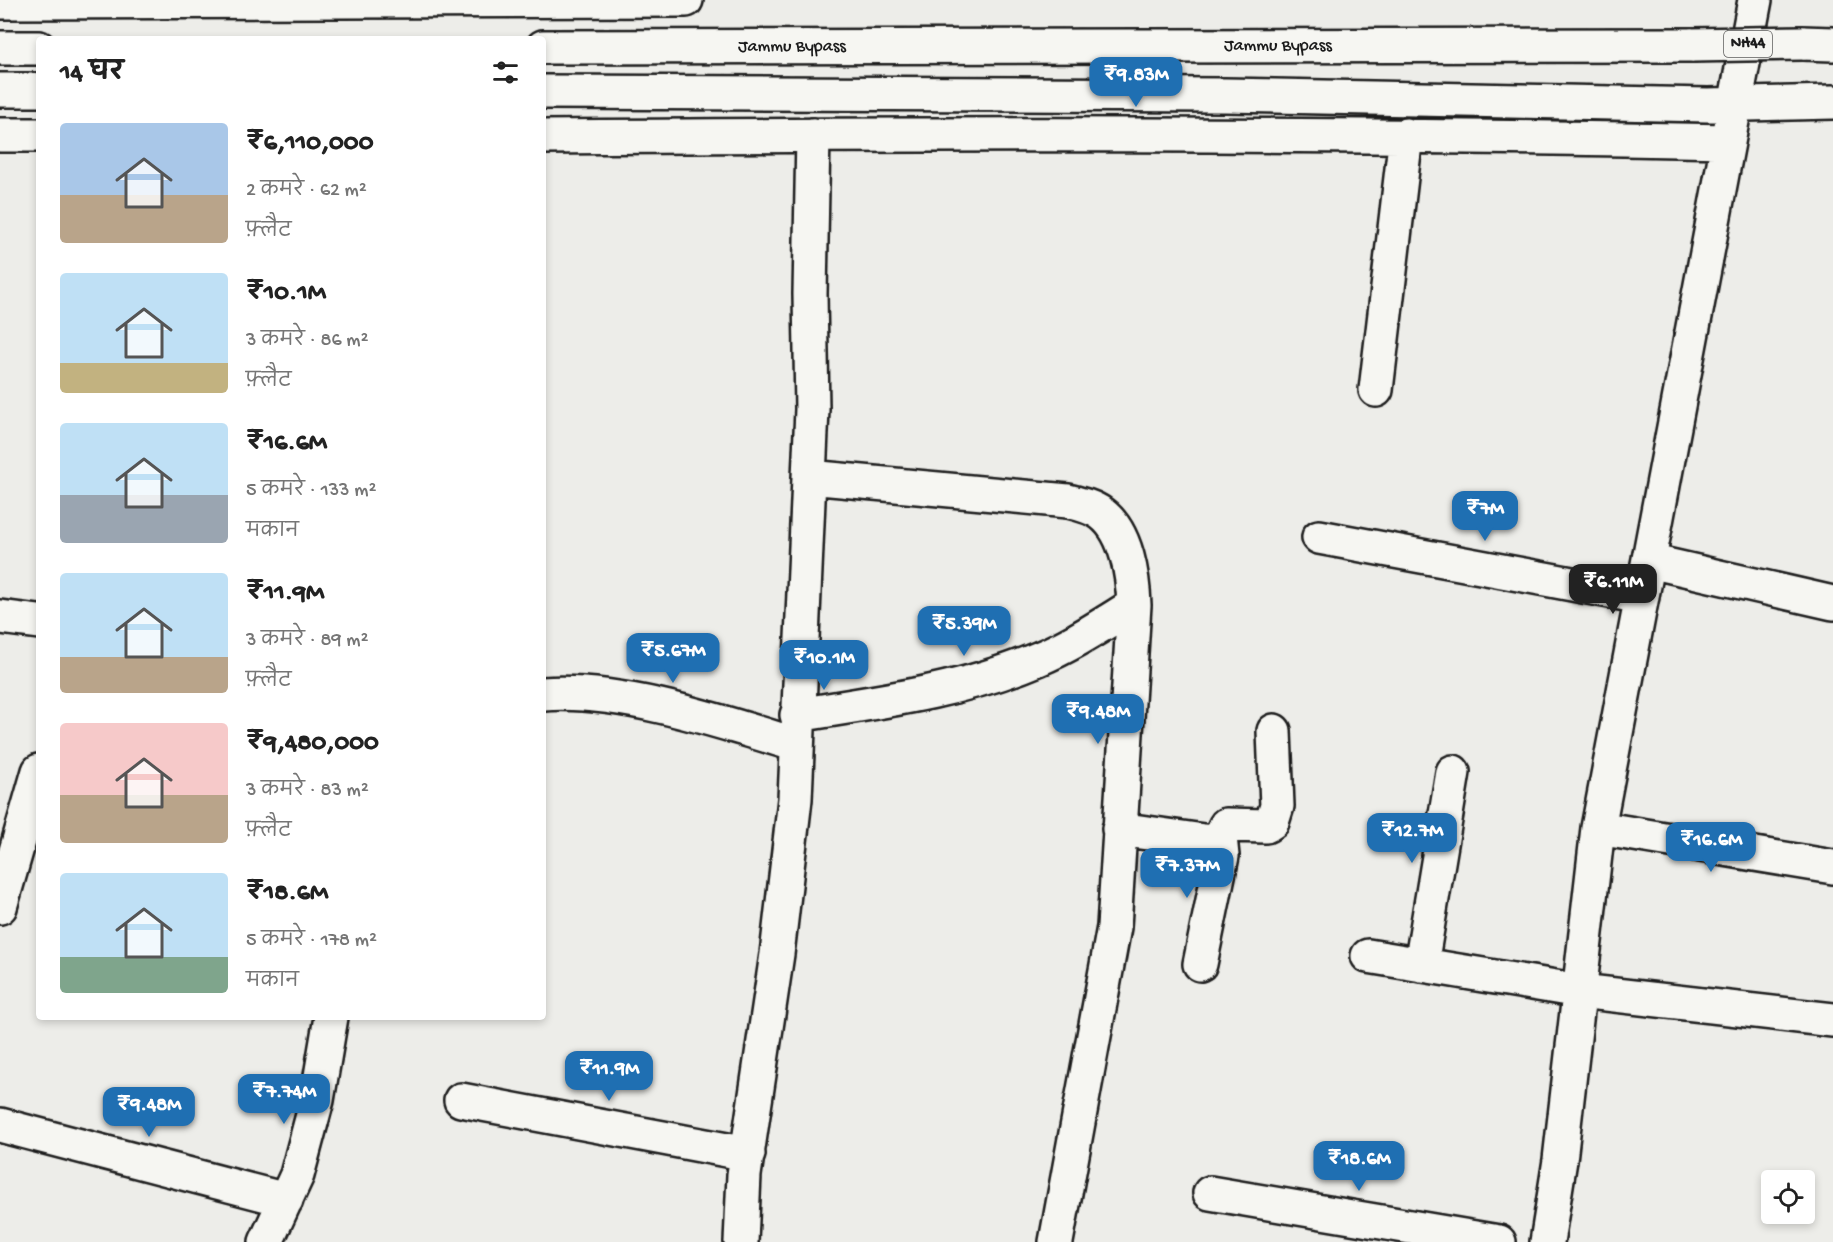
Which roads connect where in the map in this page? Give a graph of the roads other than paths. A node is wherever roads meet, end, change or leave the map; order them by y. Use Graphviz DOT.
graph roads {
  1 [pos="686,0"];
  2 [pos="1755,0"];
  3 [pos="0,2"];
  4 [pos="1818,44"];
  5 [pos="546,47"];
  6 [pos="0,48"];
  7 [pos="36,48"];
  8 [pos="0,90"];
  9 [pos="36,90"];
  10 [pos="546,92"];
  11 [pos="1833,102"];
  12 [pos="1736,104"];
  13 [pos="0,135"];
  14 [pos="36,135"];
  15 [pos="813,135"];
  16 [pos="1406,135"];
  17 [pos="546,137"];
  18 [pos="1728,141"];
  19 [pos="1377,390"];
  20 [pos="809,477"];
  21 [pos="1319,537"];
  22 [pos="1648,561"];
  23 [pos="1642,597"];
  24 [pos="1833,603"];
  25 [pos="1134,605"];
  26 [pos="0,617"];
  27 [pos="36,622"];
  28 [pos="546,694"];
  29 [pos="797,730"];
  30 [pos="1274,731"];
  31 [pos="1453,772"];
  32 [pos="36,781"];
  33 [pos="1598,828"];
  34 [pos="1119,829"];
  35 [pos="1220,837"];
  36 [pos="1833,867"];
  37 [pos="0,907"];
  38 [pos="1368,956"];
  39 [pos="1200,964"];
  40 [pos="1421,965"];
  41 [pos="1580,991"];
  42 [pos="330,1020"];
  43 [pos="1833,1020"];
  44 [pos="461,1100"];
  45 [pos="0,1125"];
  46 [pos="748,1154"];
  47 [pos="1210,1193"];
  48 [pos="286,1200"];
  49 [pos="266,1242"];
  50 [pos="741,1242"];
  51 [pos="1056,1242"];
  52 [pos="1499,1242"];
  53 [pos="1547,1242"];
  1 -- 3 [label="main road"];
  2 -- 12 [label="main road"];
  4 -- 5 [label="main road, Jammu Bypass / NH44, bridge"];
  6 -- 7 [label="main road"];
  8 -- 9 [label="main road"];
  10 -- 12 [label="main road"];
  11 -- 12 [label="main road"];
  12 -- 18 [label="main road"];
  13 -- 14 [label="main road"];
  15 -- 16 [label="main road"];
  15 -- 17 [label="main road"];
  15 -- 20 [label="main road"];
  16 -- 18 [label="main road"];
  16 -- 19 [label="main road"];
  18 -- 22 [label="main road"];
  20 -- 25 [label="main road"];
  20 -- 29 [label="main road"];
  21 -- 23 [label="main road"];
  22 -- 23 [label="main road"];
  22 -- 24 [label="main road"];
  23 -- 33 [label="main road"];
  25 -- 29 [label="main road"];
  25 -- 34 [label="main road"];
  26 -- 27 [label="main road"];
  28 -- 29 [label="main road"];
  29 -- 46 [label="main road"];
  30 -- 35 [label="main road"];
  31 -- 40 [label="main road"];
  32 -- 37 [label="main road"];
  33 -- 36 [label="main road"];
  33 -- 41 [label="main road"];
  34 -- 35 [label="main road"];
  34 -- 51 [label="main road"];
  35 -- 39 [label="main road"];
  38 -- 40 [label="main road"];
  40 -- 41 [label="main road"];
  41 -- 43 [label="main road"];
  41 -- 53 [label="main road"];
  42 -- 48 [label="main road"];
  44 -- 46 [label="main road"];
  45 -- 48 [label="main road"];
  46 -- 50 [label="main road"];
  47 -- 52 [label="main road"];
  48 -- 49 [label="main road"];
}
